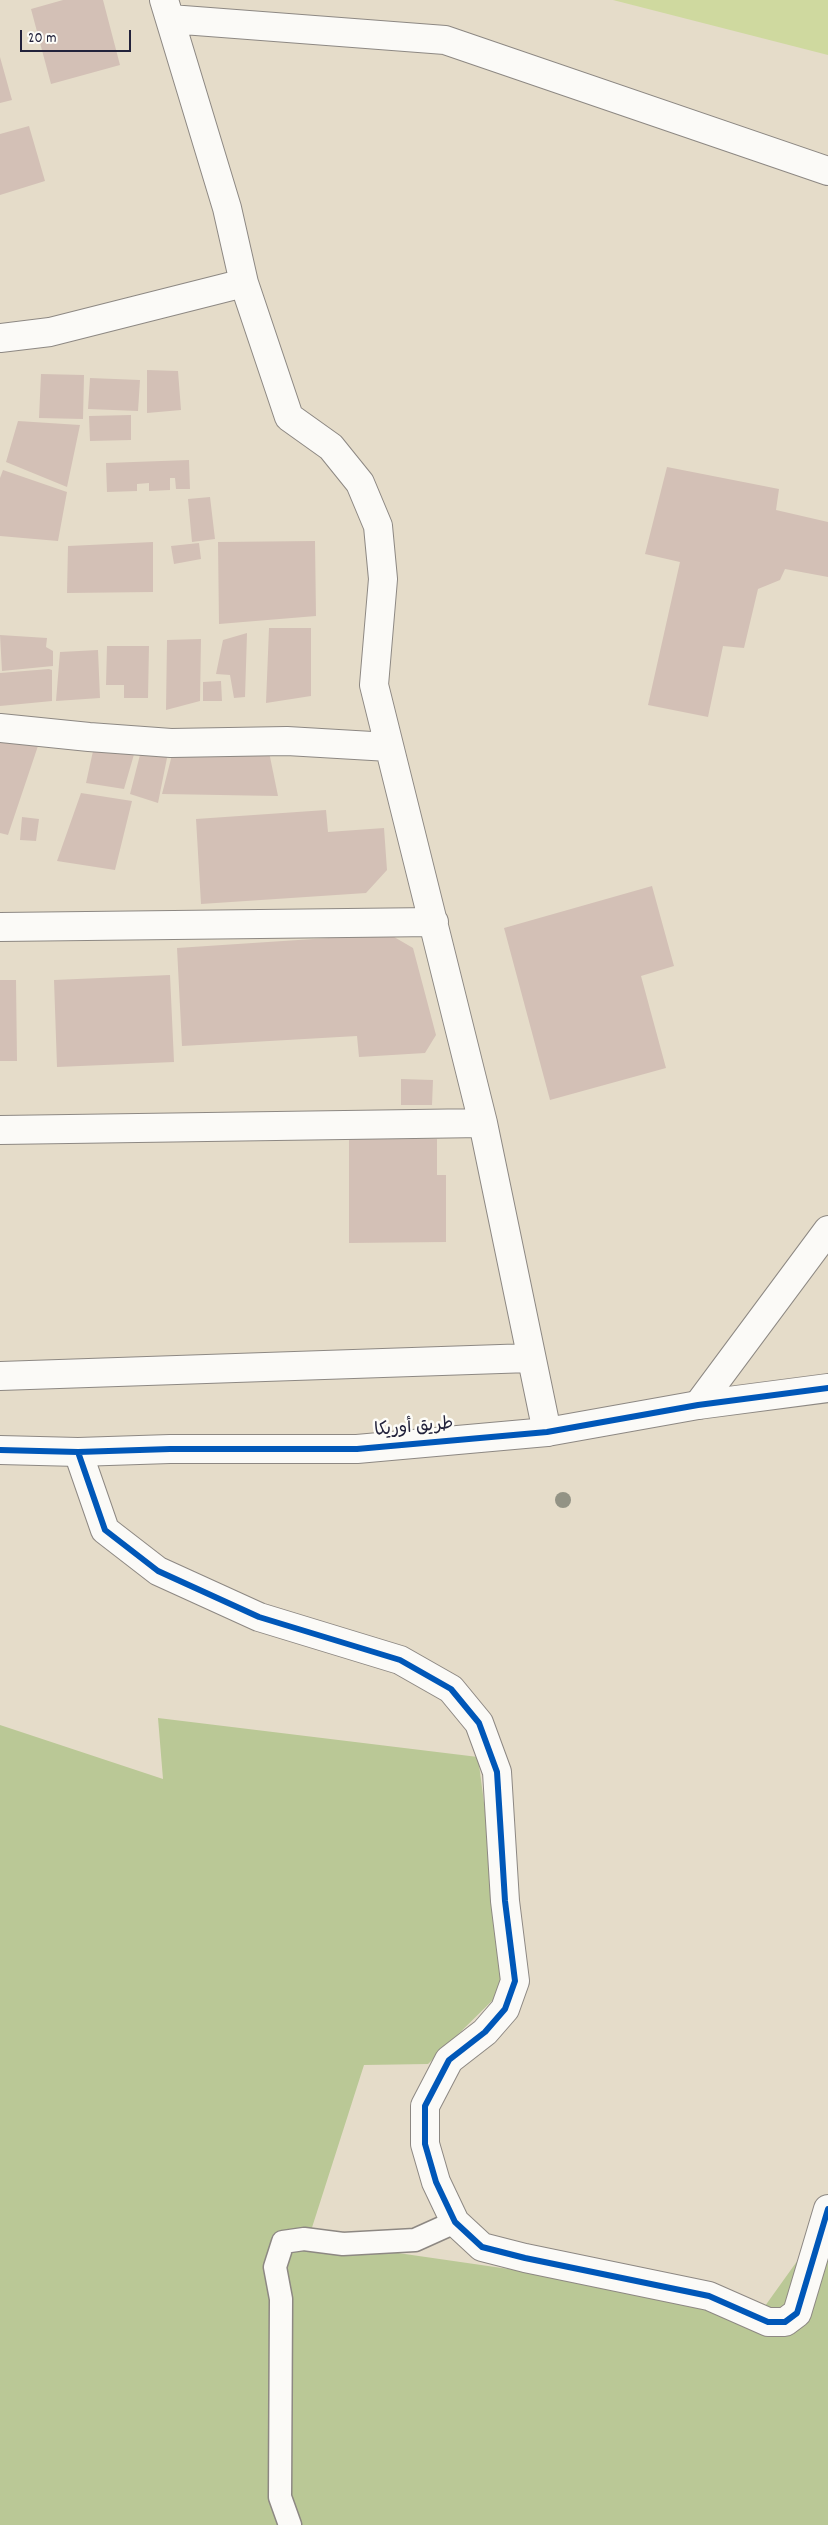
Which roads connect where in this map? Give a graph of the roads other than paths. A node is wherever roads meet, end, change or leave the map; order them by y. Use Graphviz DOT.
graph roads {
  1 [pos="167,10"];
  2 [pos="828,171"];
  3 [pos="244,283"];
  4 [pos="0,338"];
  5 [pos="0,728"];
  6 [pos="389,747"];
  7 [pos="434,922"];
  8 [pos="0,927"];
  9 [pos="483,1123"];
  10 [pos="0,1130"];
  11 [pos="828,1230"];
  12 [pos="530,1358"];
  13 [pos="0,1376"];
  14 [pos="828,1388"];
  15 [pos="698,1405"];
  16 [pos="546,1432"];
  17 [pos="0,1450"];
  18 [pos="78,1452"];
  19 [pos="828,2209"];
  20 [pos="455,2222"];
  21 [pos="290,2525"];
  1 -- 2 [label="street"];
  1 -- 3 [label="street"];
  3 -- 4 [label="street"];
  3 -- 6 [label="street"];
  5 -- 6 [label="street"];
  6 -- 7 [label="street"];
  7 -- 8 [label="street"];
  7 -- 9 [label="street"];
  9 -- 10 [label="street"];
  9 -- 12 [label="street"];
  11 -- 15 [label="street"];
  12 -- 13 [label="street"];
  12 -- 16 [label="street"];
  14 -- 15 [label="street, طريق أوريكا"];
  15 -- 16 [label="street, طريق أوريكا"];
  16 -- 18 [label="street, طريق أوريكا"];
  17 -- 18 [label="street, طريق أوريكا"];
  18 -- 20 [label="street"];
  19 -- 20 [label="street"];
  20 -- 21 [label="lane"];
}
